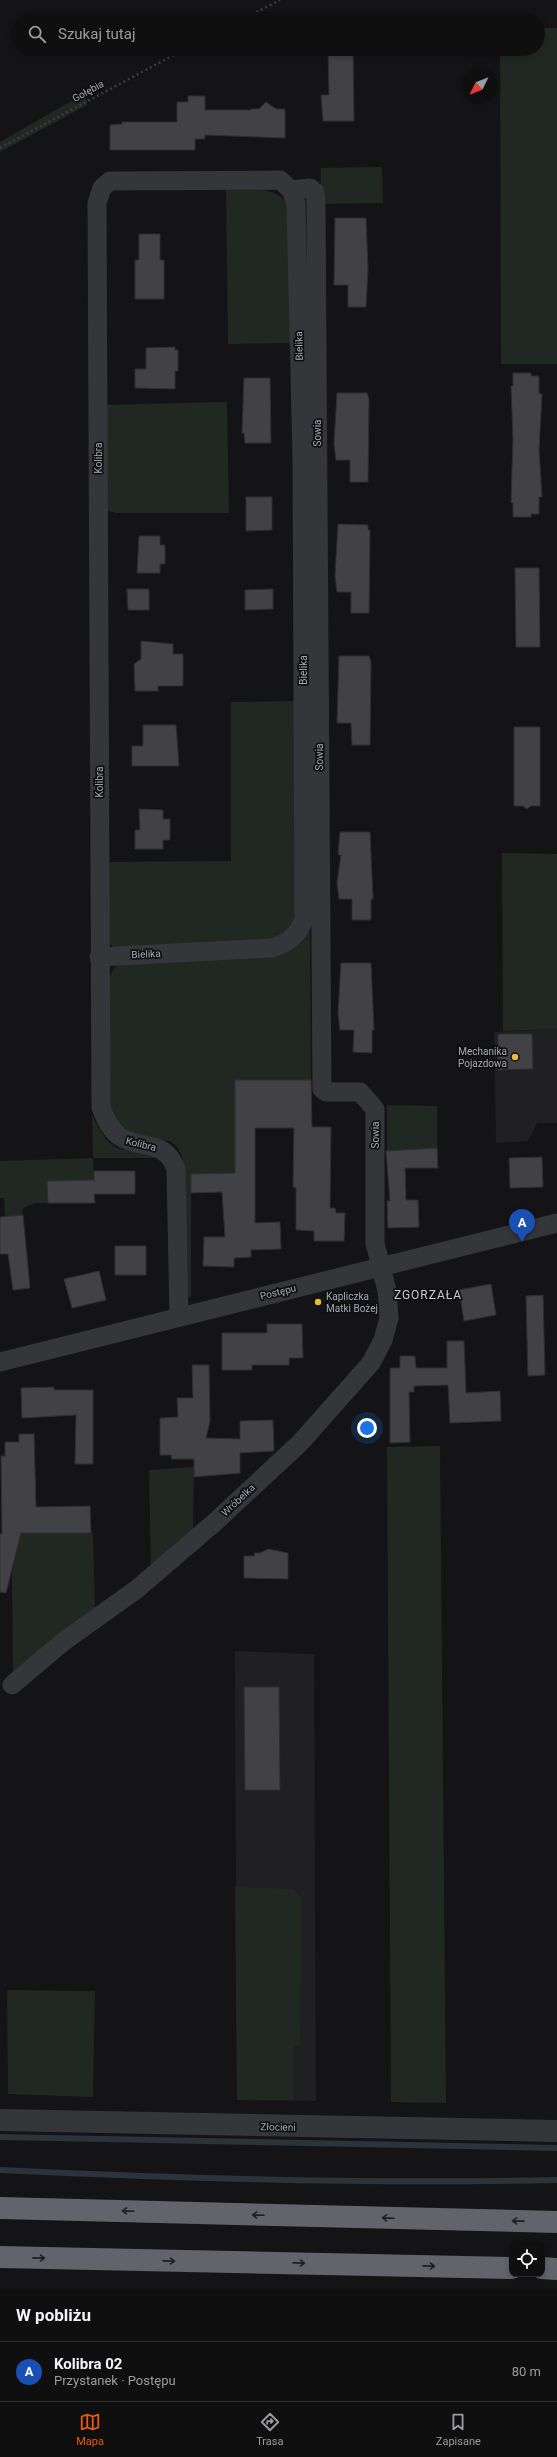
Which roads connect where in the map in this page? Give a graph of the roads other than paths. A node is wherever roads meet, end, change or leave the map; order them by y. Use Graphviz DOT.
graph roads {
  1 [pos="294,196"];
  2 [pos="99,957"];
  3 [pos="557,1223"];
  4 [pos="380,1267"];
  5 [pos="179,1317"];
  6 [pos="0,1362"];
  7 [pos="12,1685"];
  8 [pos="0,2120"];
  9 [pos="557,2131"];
  10 [pos="0,2208"];
  11 [pos="557,2222"];
  12 [pos="0,2257"];
  13 [pos="509,2268"];
  14 [pos="545,2268"];
  15 [pos="557,2269"];
  1 -- 2 [label="street, Bielika"];
  1 -- 2 [label="street, Kolibra"];
  1 -- 4 [label="street, Sowia"];
  2 -- 5 [label="street, Kolibra"];
  3 -- 4 [label="street, Postępu"];
  4 -- 5 [label="street, Postępu"];
  4 -- 7 [label="street, Wróbelka"];
  5 -- 6 [label="street, Postępu"];
  8 -- 9 [label="street, Złocieni"];
  11 -- 10 [label="highway, one-way"];
  12 -- 13 [label="highway, one-way"];
  14 -- 15 [label="highway"];
}
